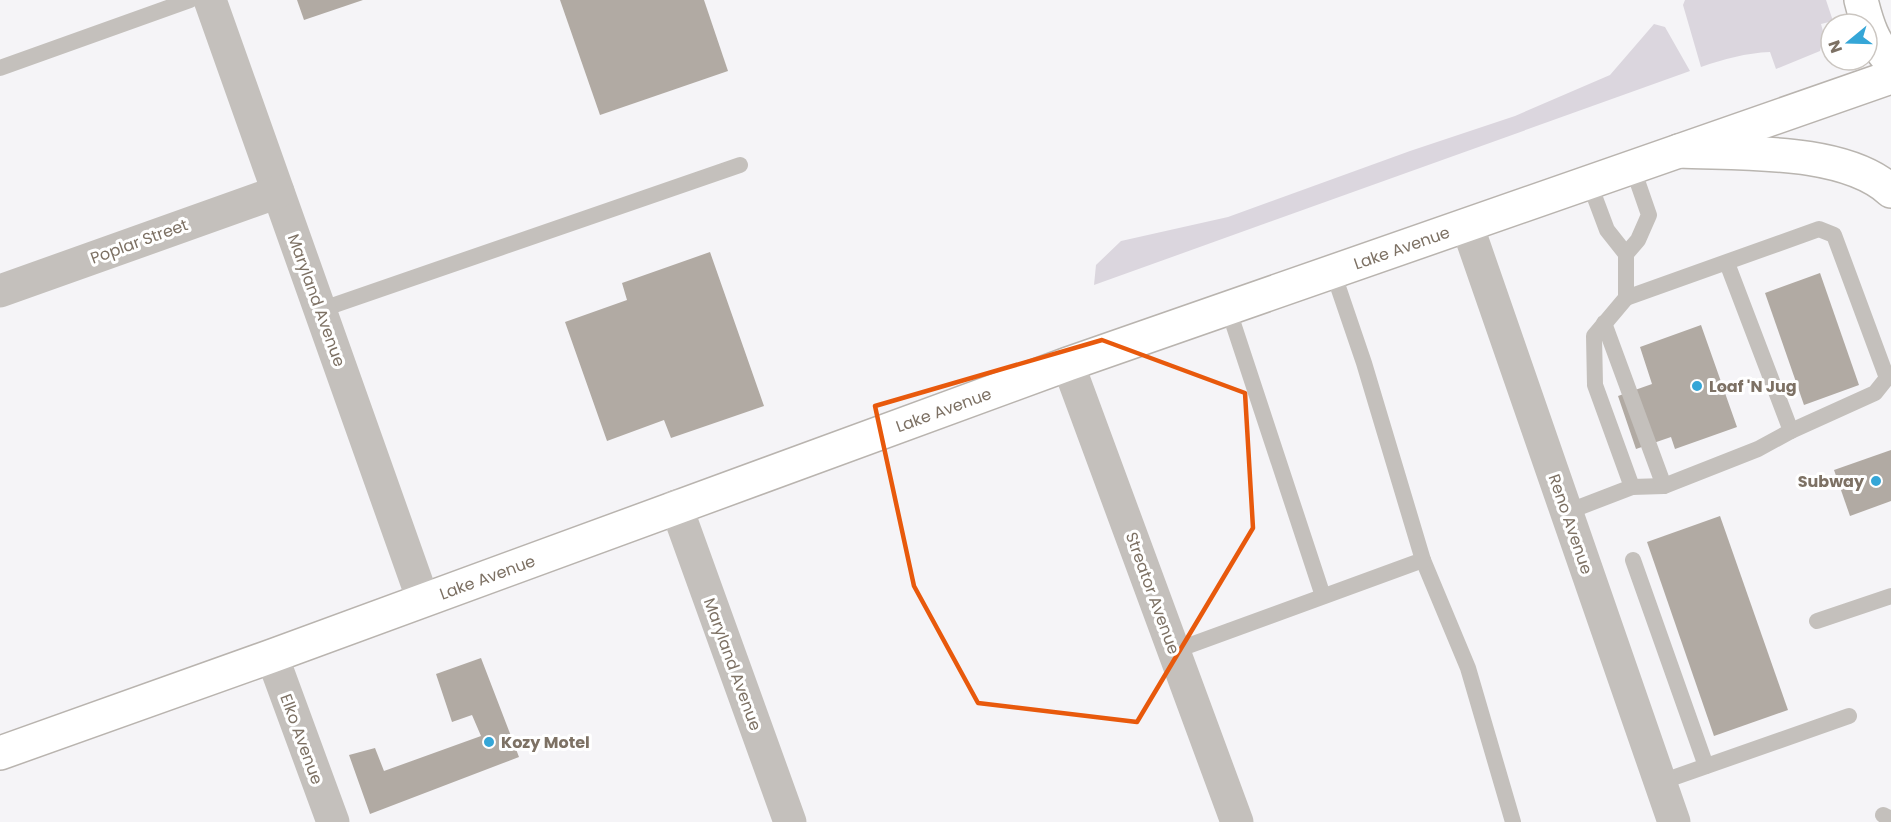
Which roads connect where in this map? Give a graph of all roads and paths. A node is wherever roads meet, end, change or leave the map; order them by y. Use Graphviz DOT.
graph roads {
  1 [pos="190,0"];
  2 [pos="210,0"];
  3 [pos="1861,0"];
  4 [pos="1891,61"];
  5 [pos="0,68"];
  6 [pos="1891,77"];
  7 [pos="1679,151"];
  8 [pos="740,165"];
  9 [pos="1632,166"];
  10 [pos="1589,182"];
  11 [pos="1891,191"];
  12 [pos="278,192"];
  13 [pos="1467,225"];
  14 [pos="1626,254"];
  15 [pos="1727,263"];
  16 [pos="1333,272"];
  17 [pos="0,291"];
  18 [pos="1626,298"];
  19 [pos="1228,308"];
  20 [pos="320,310"];
  21 [pos="1604,323"];
  22 [pos="1068,364"];
  23 [pos="1791,431"];
  24 [pos="1664,486"];
  25 [pos="1632,487"];
  26 [pos="676,506"];
  27 [pos="1567,512"];
  28 [pos="1423,560"];
  29 [pos="1633,560"];
  30 [pos="1891,596"];
  31 [pos="1323,597"];
  32 [pos="423,600"];
  33 [pos="1817,621"];
  34 [pos="1174,651"];
  35 [pos="272,656"];
  36 [pos="1849,716"];
  37 [pos="0,753"];
  38 [pos="1706,766"];
  39 [pos="1661,782"];
  40 [pos="333,822"];
  41 [pos="790,822"];
  42 [pos="1238,822"];
  43 [pos="1513,822"];
  44 [pos="1674,822"];
  1 -- 5 [label="lane"];
  2 -- 12 [label="street, Maryland Avenue"];
  3 -- 4 [label="main road"];
  6 -- 7 [label="main road, Lake Avenue"];
  7 -- 9 [label="main road, Lake Avenue"];
  7 -- 11 [label="main road"];
  8 -- 20 [label="lane"];
  9 -- 10 [label="main road, Lake Avenue"];
  9 -- 14 [label="lane"];
  10 -- 13 [label="main road, Lake Avenue"];
  10 -- 14 [label="lane"];
  12 -- 17 [label="street, Poplar Street"];
  12 -- 20 [label="street, Maryland Avenue"];
  13 -- 16 [label="main road, Lake Avenue"];
  13 -- 27 [label="street, Reno Avenue"];
  14 -- 18 [label="lane"];
  15 -- 18 [label="lane"];
  15 -- 23 [label="lane"];
  15 -- 23 [label="lane"];
  16 -- 19 [label="main road, Lake Avenue"];
  16 -- 28 [label="lane"];
  18 -- 21 [label="lane"];
  19 -- 22 [label="main road, Lake Avenue"];
  19 -- 31 [label="lane"];
  20 -- 32 [label="street, Maryland Avenue"];
  21 -- 24 [label="lane"];
  21 -- 25 [label="lane"];
  22 -- 26 [label="main road, Lake Avenue"];
  22 -- 34 [label="street, Streator Avenue"];
  23 -- 24 [label="lane"];
  24 -- 25 [label="lane"];
  25 -- 27 [label="lane"];
  26 -- 32 [label="main road, Lake Avenue"];
  26 -- 41 [label="street, Maryland Avenue"];
  27 -- 39 [label="street, Reno Avenue"];
  28 -- 31 [label="lane"];
  28 -- 43 [label="lane"];
  29 -- 38 [label="lane"];
  30 -- 33 [label="lane"];
  31 -- 34 [label="lane"];
  32 -- 35 [label="main road, Lake Avenue"];
  34 -- 42 [label="street, Streator Avenue"];
  35 -- 37 [label="main road, Lake Avenue"];
  35 -- 40 [label="street, Elko Avenue"];
  36 -- 38 [label="lane"];
  38 -- 39 [label="lane"];
  39 -- 44 [label="street, Reno Avenue"];
}
